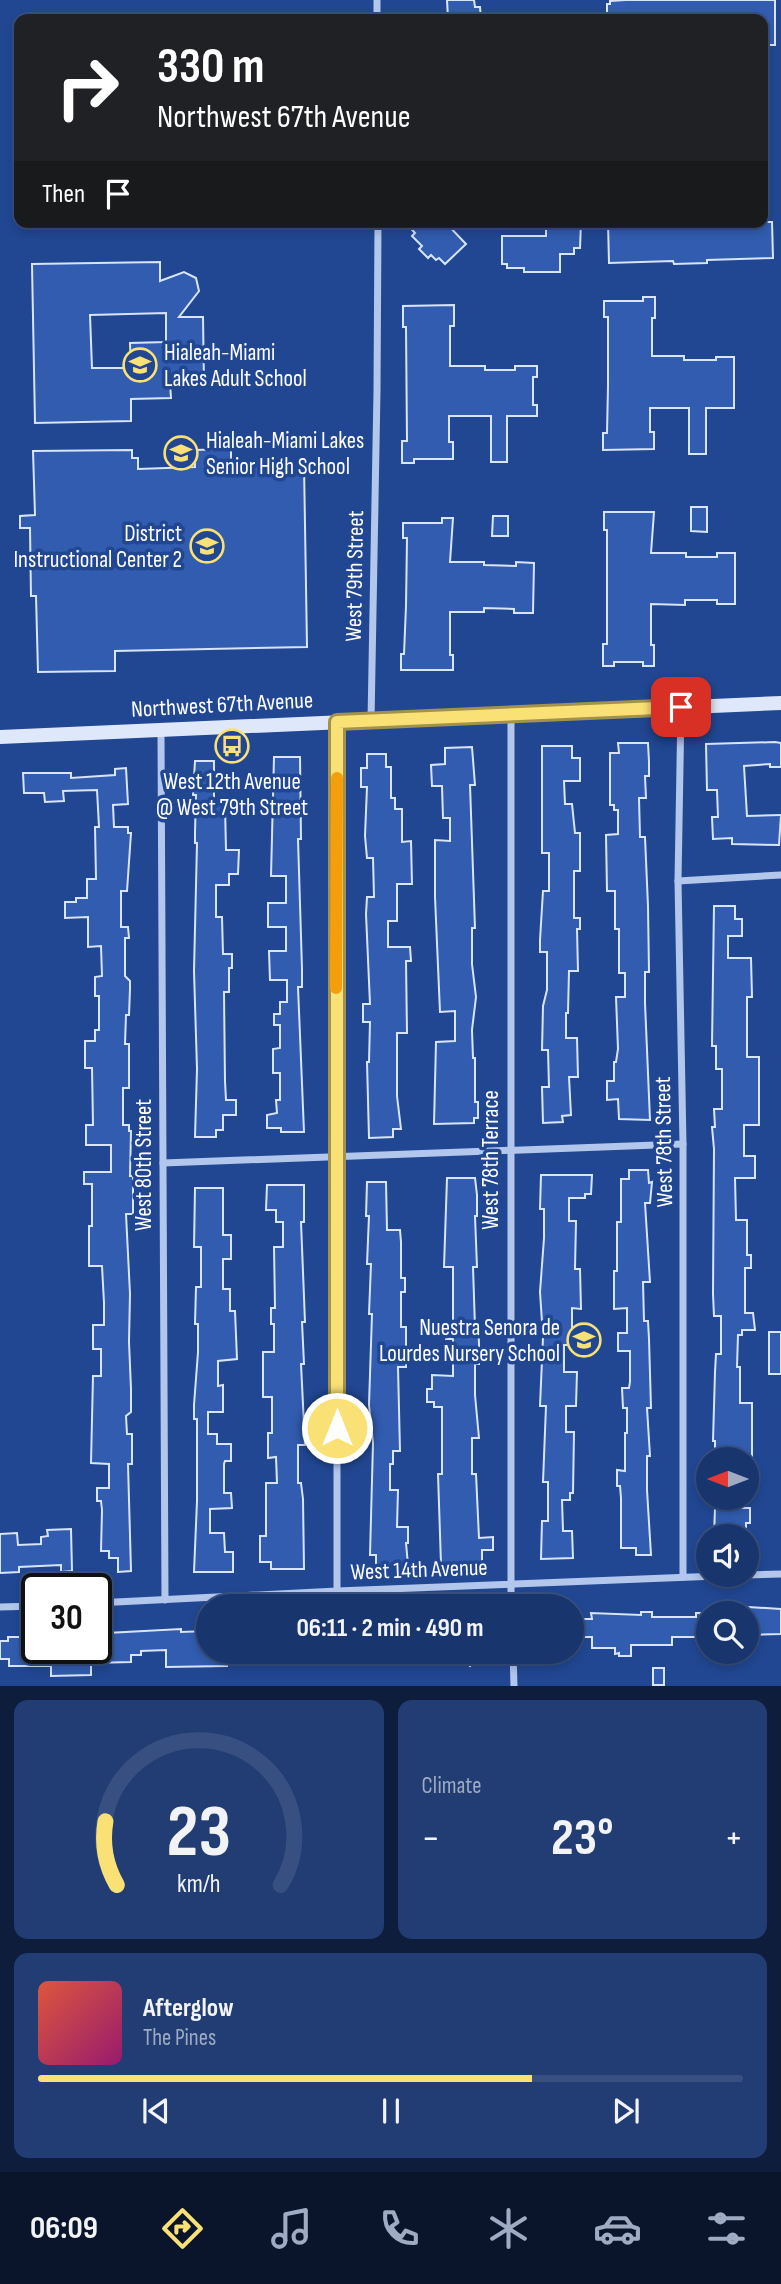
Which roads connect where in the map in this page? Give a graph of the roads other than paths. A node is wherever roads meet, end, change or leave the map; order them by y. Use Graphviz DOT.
graph roads {
  1 [pos="378,228"];
  2 [pos="781,703"];
  3 [pos="681,707"];
  4 [pos="511,715"];
  5 [pos="371,720"];
  6 [pos="337,722"];
  7 [pos="161,730"];
  8 [pos="0,737"];
  9 [pos="781,875"];
  10 [pos="678,881"];
  11 [pos="683,1144"];
  12 [pos="509,1150"];
  13 [pos="336,1157"];
  14 [pos="163,1163"];
  15 [pos="781,1574"];
  16 [pos="759,1575"];
  17 [pos="684,1577"];
  18 [pos="696,1577"];
  19 [pos="511,1585"];
  20 [pos="337,1591"];
  21 [pos="511,1594"];
  22 [pos="165,1600"];
  23 [pos="112,1602"];
  24 [pos="21,1606"];
  25 [pos="0,1607"];
  26 [pos="513,1664"];
  27 [pos="514,1685"];
  1 -- 5 [label="street, West 79th Street"];
  2 -- 3 [label="main road, Northwest 67th Avenue"];
  3 -- 4 [label="main road, Northwest 67th Avenue"];
  3 -- 10 [label="street, West 78th Street"];
  4 -- 5 [label="main road, Northwest 67th Avenue"];
  4 -- 12 [label="street, West 78th Terrace"];
  5 -- 6 [label="main road, Northwest 67th Avenue"];
  6 -- 7 [label="main road, Northwest 67th Avenue"];
  6 -- 13 [label="street"];
  7 -- 8 [label="main road, Northwest 67th Avenue"];
  7 -- 14 [label="street, West 80th Street"];
  9 -- 10 [label="street"];
  10 -- 11 [label="street, West 78th Street"];
  11 -- 12 [label="street"];
  11 -- 17 [label="street, West 78th Street"];
  12 -- 13 [label="street"];
  12 -- 19 [label="street, West 78th Terrace"];
  13 -- 14 [label="street"];
  13 -- 20 [label="street"];
  14 -- 22 [label="street, West 80th Street"];
  15 -- 16 [label="street, West 14th Avenue"];
  17 -- 18 [label="street, West 14th Avenue"];
  17 -- 19 [label="street, West 14th Avenue"];
  19 -- 20 [label="street, West 14th Avenue"];
  19 -- 21 [label="street, West 78th Terrace"];
  20 -- 22 [label="street, West 14th Avenue"];
  22 -- 23 [label="street, West 14th Avenue"];
  24 -- 25 [label="street"];
  26 -- 27 [label="street"];
}
